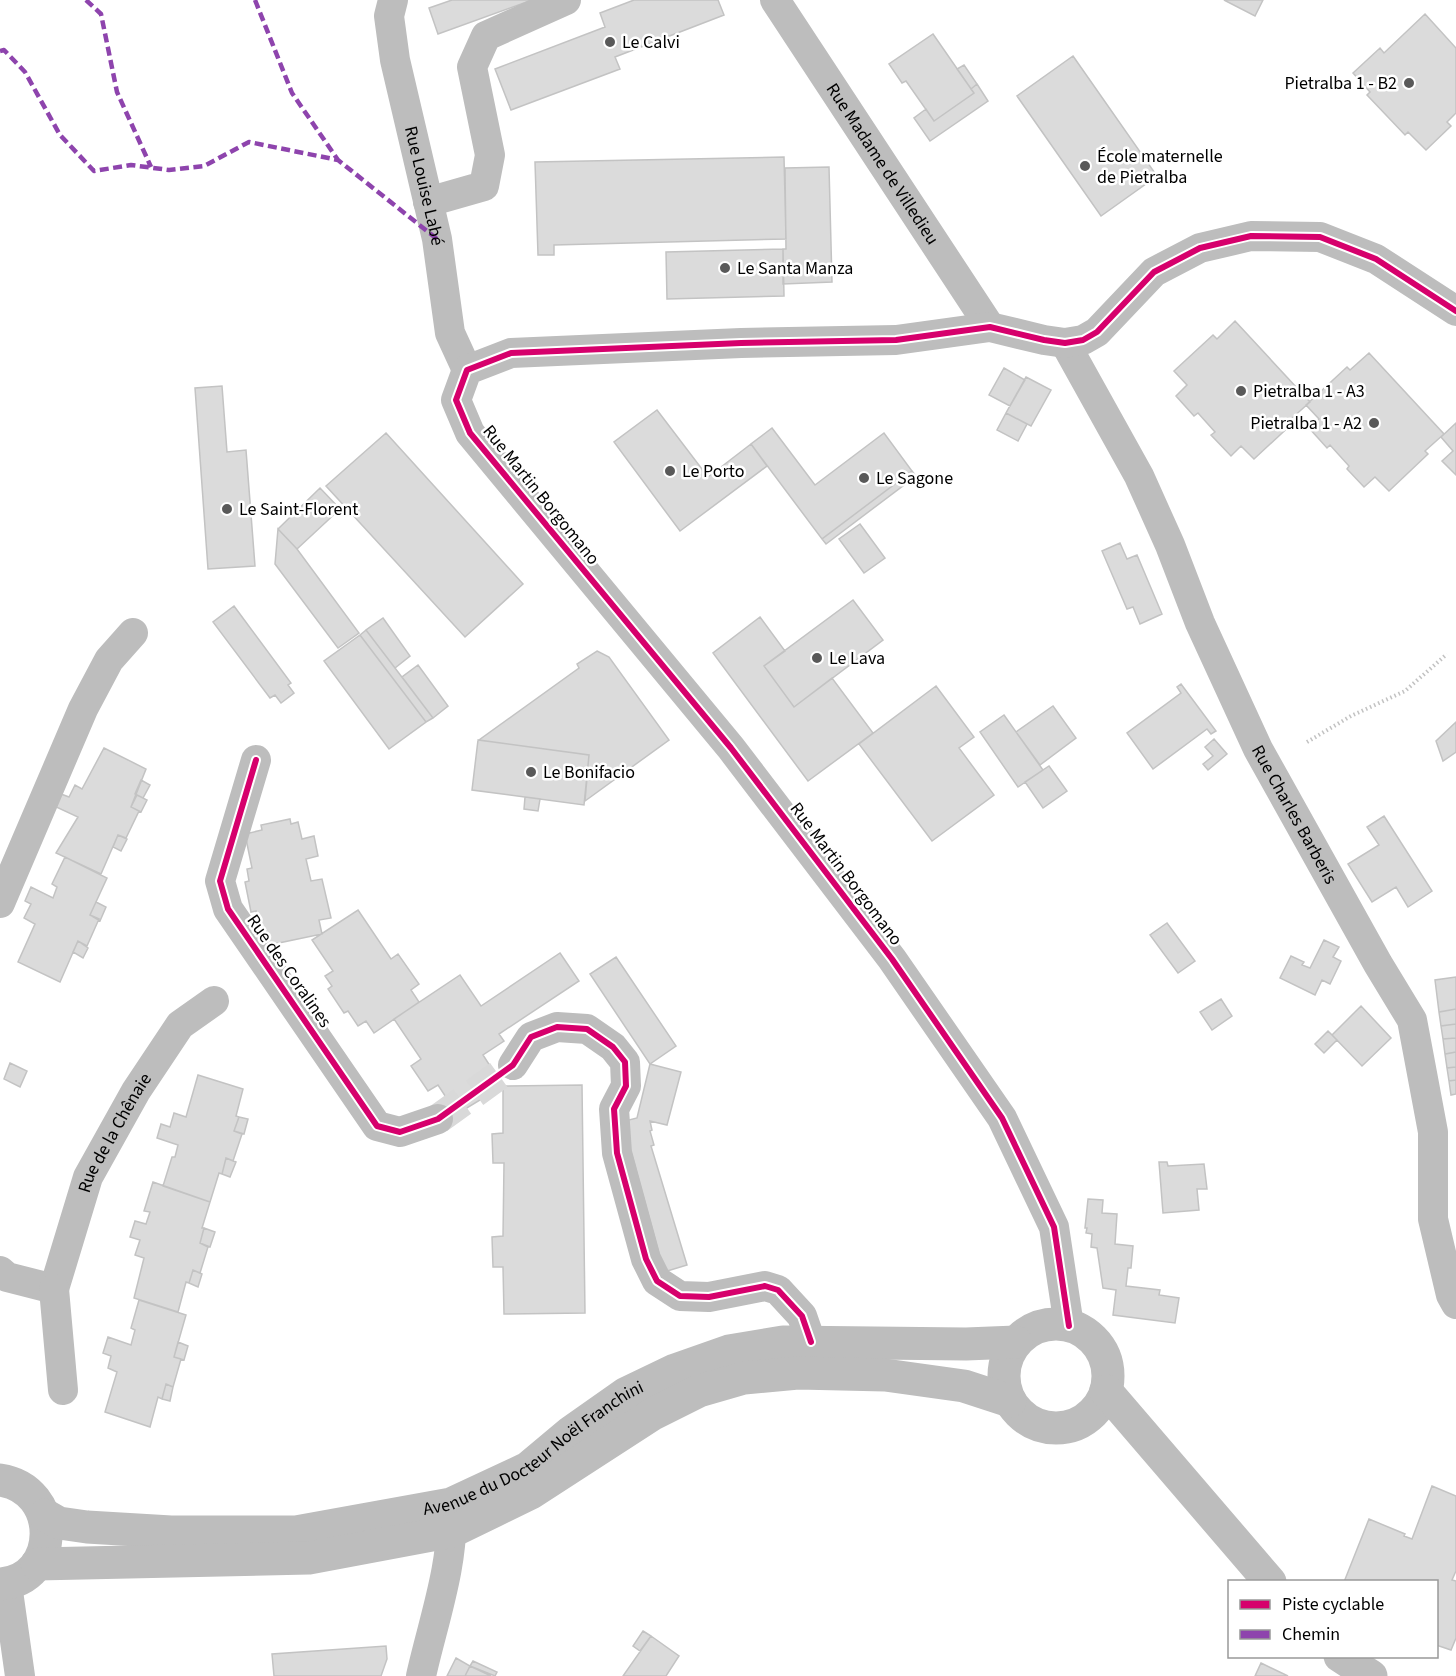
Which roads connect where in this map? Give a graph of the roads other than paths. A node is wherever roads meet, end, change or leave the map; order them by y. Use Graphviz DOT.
graph roads {
  1 [pos="393,0"];
  2 [pos="566,0"];
  3 [pos="775,0"];
  4 [pos="428,202"];
  5 [pos="1456,311"];
  6 [pos="990,327"];
  7 [pos="1065,343"];
  8 [pos="467,370"];
  9 [pos="133,633"];
  10 [pos="256,760"];
  11 [pos="0,903"];
  12 [pos="214,1001"];
  13 [pos="513,1065"];
  14 [pos="438,1119"];
  15 [pos="0,1271"];
  16 [pos="54,1289"];
  17 [pos="1456,1304"];
  18 [pos="1069,1326"];
  19 [pos="811,1342"];
  20 [pos="1016,1342"];
  21 [pos="63,1390"];
  22 [pos="1106,1392"];
  23 [pos="1010,1401"];
  24 [pos="0,1480"];
  25 [pos="45,1515"];
  26 [pos="452,1518"];
  27 [pos="37,1564"];
  28 [pos="1269,1580"];
  29 [pos="4,1584"];
  30 [pos="20,1676"];
  31 [pos="421,1676"];
  1 -- 4 [label="street, Rue Louise Labé"];
  2 -- 4 [label="street"];
  3 -- 6 [label="street, Rue Madame de Villedieu"];
  4 -- 8 [label="street, Rue Louise Labé"];
  5 -- 7 [label="street"];
  6 -- 7 [label="street"];
  6 -- 8 [label="street"];
  7 -- 17 [label="street, Rue Charles Barberis"];
  8 -- 18 [label="street, Rue Martin Borgomano"];
  9 -- 11 [label="street"];
  10 -- 14 [label="street, Rue des Coralines"];
  12 -- 16 [label="street, Rue de la Chênaie"];
  13 -- 19 [label="street"];
  15 -- 16 [label="street"];
  16 -- 21 [label="street, Rue de la Chênaie"];
  18 -- 20 [label="main road"];
  18 -- 22 [label="main road"];
  19 -- 20 [label="main road, Avenue du Docteur Noël Franchini"];
  19 -- 26 [label="main road, Avenue du Docteur Noël Franchini"];
  20 -- 23 [label="main road"];
  22 -- 23 [label="main road"];
  22 -- 28 [label="main road"];
  23 -- 26 [label="main road, Avenue du Docteur Noël Franchini"];
  24 -- 25 [label="main road"];
  25 -- 26 [label="main road, Avenue du Docteur Noël Franchini"];
  25 -- 27 [label="main road"];
  26 -- 27 [label="main road, Avenue du Docteur Noël Franchini"];
  26 -- 31 [label="street"];
  27 -- 29 [label="main road"];
  29 -- 30 [label="street"];
}
